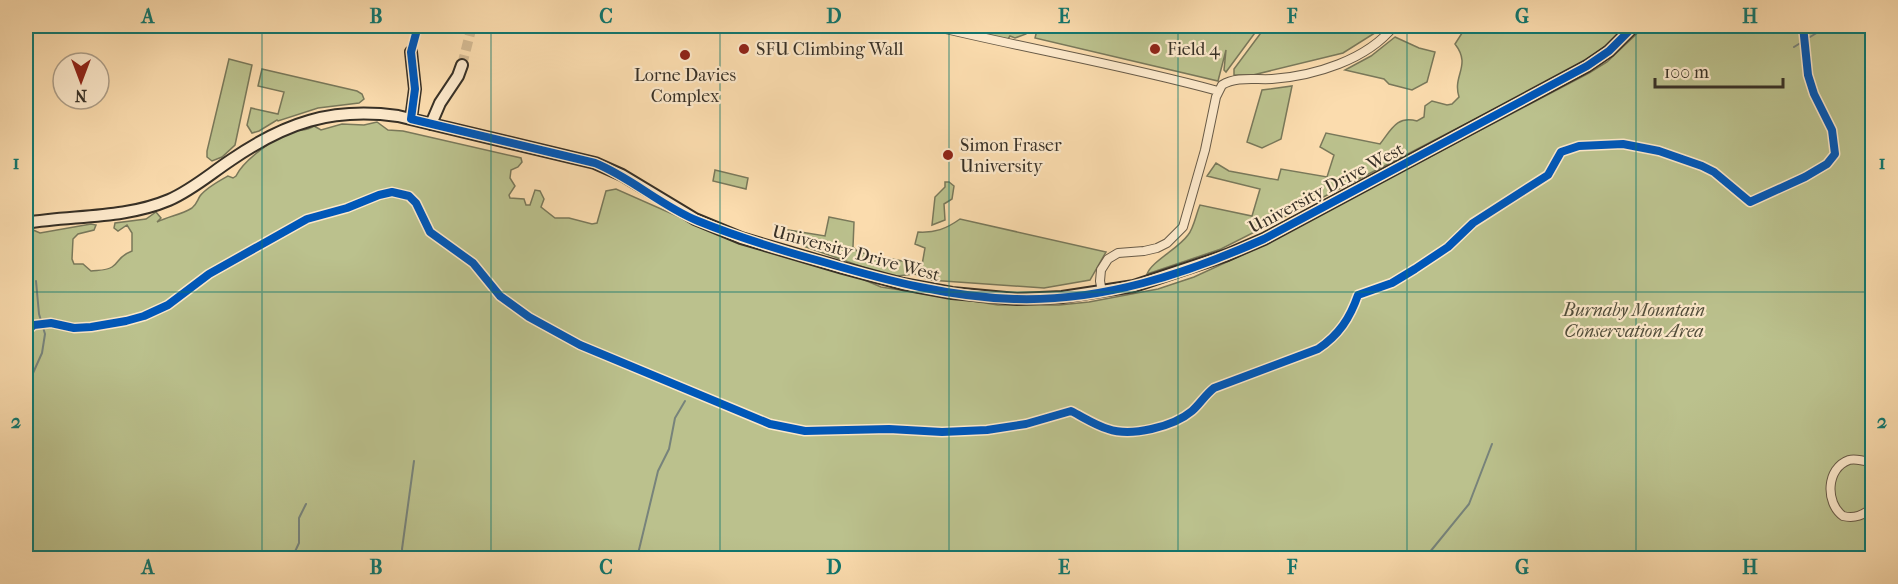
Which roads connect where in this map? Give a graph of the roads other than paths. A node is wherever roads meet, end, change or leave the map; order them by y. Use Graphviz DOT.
graph roads {
  1 [pos="933,26"];
  2 [pos="1394,26"];
  3 [pos="1634,26"];
  4 [pos="411,52"];
  5 [pos="462,64"];
  6 [pos="1218,91"];
  7 [pos="421,121"];
  8 [pos="26,223"];
  9 [pos="1102,292"];
  10 [pos="1872,463"];
  11 [pos="1872,508"];
  1 -- 6 [label="street"];
  2 -- 6 [label="street"];
  3 -- 9 [label="street, University Drive West"];
  4 -- 7 [label="street"];
  5 -- 7 [label="street"];
  6 -- 9 [label="street"];
  7 -- 8 [label="street, University Drive West"];
  7 -- 9 [label="street, University Drive West"];
  10 -- 11 [label="street"];
}
